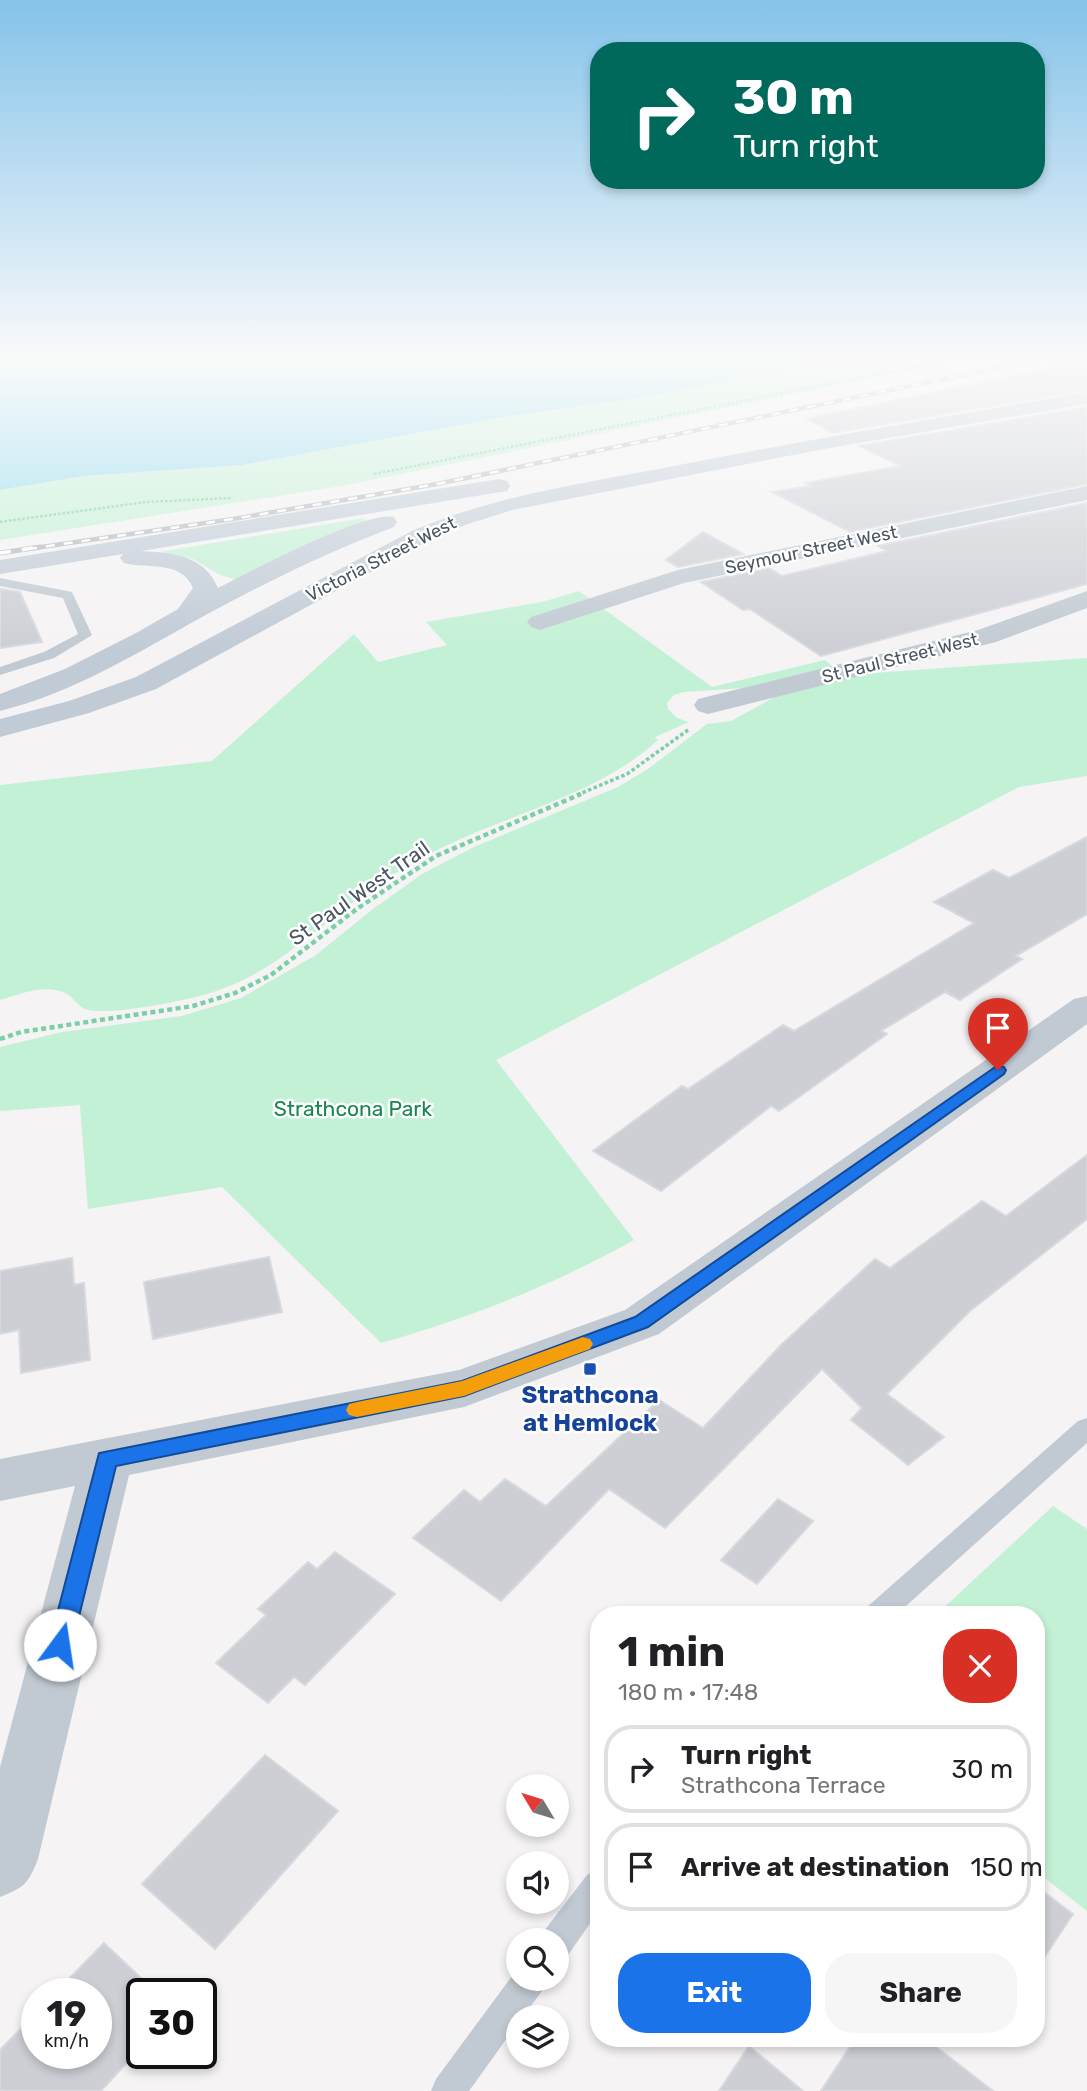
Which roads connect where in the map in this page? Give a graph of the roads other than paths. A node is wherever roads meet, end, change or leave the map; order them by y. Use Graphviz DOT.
graph roads {
  1 [pos="671,458"];
  2 [pos="717,458"];
  3 [pos="747,458"];
  4 [pos="473,490"];
  5 [pos="1087,493"];
  6 [pos="70,556"];
  7 [pos="0,567"];
  8 [pos="0,582"];
  9 [pos="1087,598"];
  10 [pos="187,615"];
  11 [pos="540,622"];
  12 [pos="0,671"];
  13 [pos="0,703"];
  14 [pos="708,705"];
  15 [pos="0,715"];
  16 [pos="0,729"];
  17 [pos="1087,1007"];
  18 [pos="1087,1428"];
  19 [pos="107,1459"];
  20 [pos="0,1480"];
  21 [pos="887,1606"];
  22 [pos="0,1866"];
  23 [pos="590,1897"];
  24 [pos="567,1928"];
  25 [pos="521,1991"];
  26 [pos="448,2091"];
  1 -- 4 [label="main road, Victoria Street West"];
  2 -- 15 [label="main road"];
  3 -- 16 [label="main road, Victoria Street West"];
  4 -- 6 [label="main road, Victoria Street West"];
  4 -- 10 [label="main road"];
  5 -- 11 [label="street, Seymour Street West"];
  6 -- 7 [label="main road, Victoria Street West"];
  6 -- 10 [label="main road"];
  8 -- 12 [label="lane"];
  9 -- 14 [label="street, St Paul Street West"];
  10 -- 13 [label="main road"];
  17 -- 19 [label="street"];
  18 -- 21 [label="lane"];
  19 -- 20 [label="street"];
  19 -- 22 [label="street"];
  23 -- 24 [label="lane"];
  25 -- 26 [label="lane"];
}
